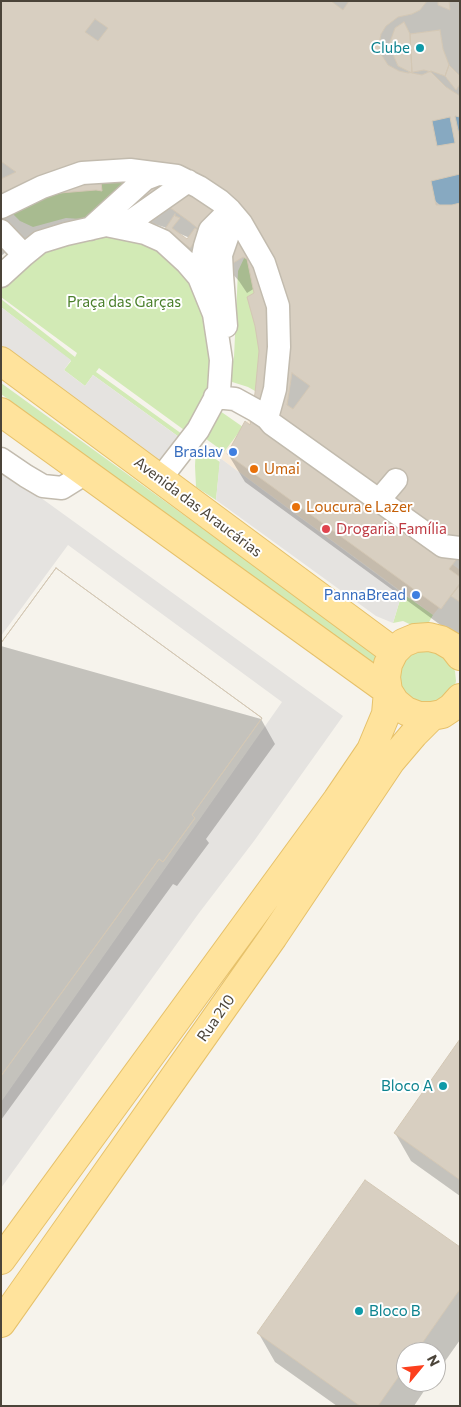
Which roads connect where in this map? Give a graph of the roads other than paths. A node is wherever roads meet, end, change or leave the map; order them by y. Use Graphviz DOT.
graph roads {
  1 [pos="174,177"];
  2 [pos="1,206"];
  3 [pos="240,224"];
  4 [pos="106,227"];
  5 [pos="1,231"];
  6 [pos="24,255"];
  7 [pos="1,276"];
  8 [pos="214,314"];
  9 [pos="1,361"];
  10 [pos="220,372"];
  11 [pos="215,397"];
  12 [pos="1,412"];
  13 [pos="266,418"];
  14 [pos="1,460"];
  15 [pos="86,473"];
  16 [pos="160,479"];
  17 [pos="401,485"];
  18 [pos="385,504"];
  19 [pos="460,548"];
  20 [pos="457,647"];
  21 [pos="394,652"];
  22 [pos="388,691"];
  23 [pos="449,714"];
  24 [pos="4,1252"];
  25 [pos="1,1323"];
  1 -- 2 [label="street"];
  1 -- 3 [label="street"];
  1 -- 4 [label="street"];
  1 -- 4 [label="street"];
  3 -- 8 [label="street"];
  3 -- 10 [label="street"];
  3 -- 13 [label="street"];
  4 -- 6 [label="street"];
  4 -- 8 [label="street"];
  5 -- 6 [label="street"];
  6 -- 7 [label="street"];
  8 -- 10 [label="street"];
  9 -- 16 [label="main road, Avenida das Araucárias"];
  10 -- 11 [label="street"];
  11 -- 13 [label="street"];
  11 -- 16 [label="street"];
  12 -- 15 [label="main road"];
  13 -- 18 [label="street"];
  14 -- 15 [label="street"];
  15 -- 22 [label="main road"];
  16 -- 21 [label="main road, Avenida das Araucárias"];
  17 -- 18 [label="street"];
  18 -- 19 [label="street"];
  20 -- 21 [label="main road"];
  21 -- 22 [label="main road, Rua 210"];
  22 -- 23 [label="main road"];
  22 -- 24 [label="main road, Rua 210"];
  23 -- 25 [label="main road, Rua 210"];
}
